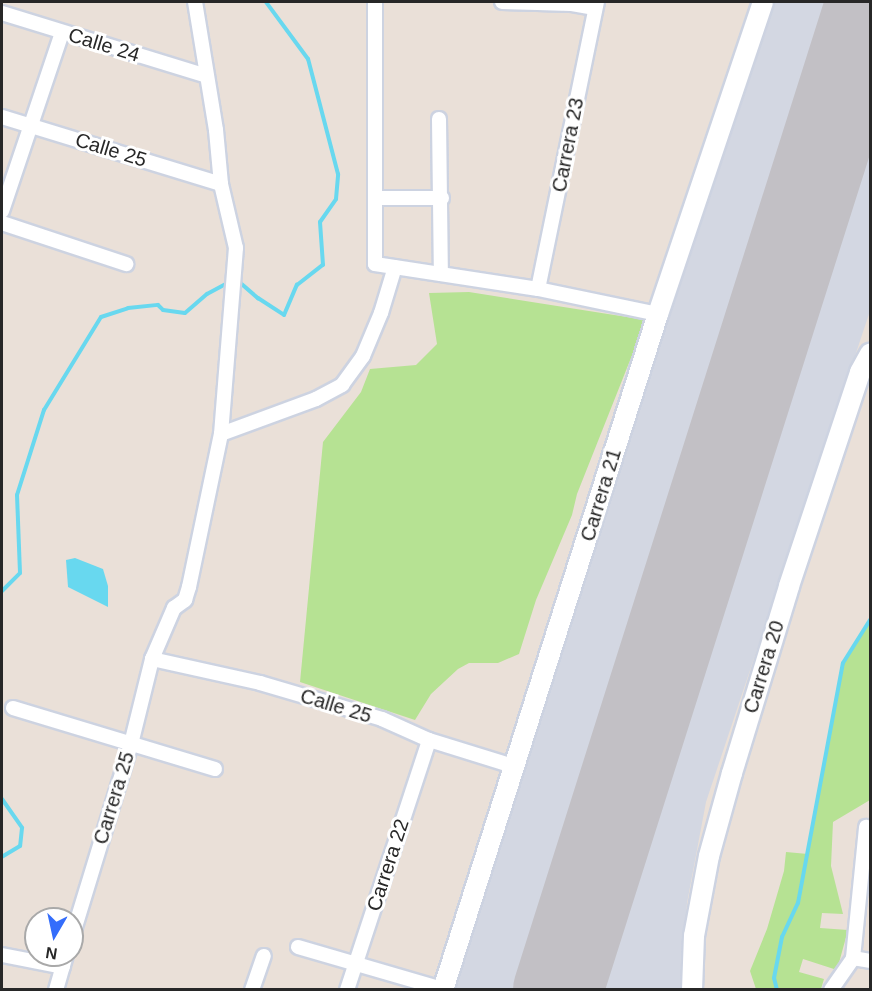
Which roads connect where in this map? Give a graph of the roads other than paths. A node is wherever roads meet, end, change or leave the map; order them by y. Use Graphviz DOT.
graph roads {
  1 [pos="3,2"];
  2 [pos="195,2"];
  3 [pos="375,2"];
  4 [pos="502,2"];
  5 [pos="762,2"];
  6 [pos="596,5"];
  7 [pos="2,8"];
  8 [pos="2,13"];
  9 [pos="62,33"];
  10 [pos="207,76"];
  11 [pos="2,117"];
  12 [pos="439,119"];
  13 [pos="31,126"];
  14 [pos="221,184"];
  15 [pos="375,198"];
  16 [pos="442,198"];
  17 [pos="2,211"];
  18 [pos="2,223"];
  19 [pos="126,264"];
  20 [pos="395,267"];
  21 [pos="441,274"];
  22 [pos="538,289"];
  23 [pos="658,314"];
  24 [pos="870,354"];
  25 [pos="221,434"];
  26 [pos="152,659"];
  27 [pos="13,708"];
  28 [pos="429,740"];
  29 [pos="130,744"];
  30 [pos="516,767"];
  31 [pos="215,768"];
  32 [pos="866,827"];
  33 [pos="81,907"];
  34 [pos="298,947"];
  35 [pos="2,955"];
  36 [pos="264,956"];
  37 [pos="24,957"];
  38 [pos="853,958"];
  39 [pos="870,961"];
  40 [pos="355,963"];
  41 [pos="63,967"];
  42 [pos="442,989"];
  43 [pos="56,990"];
  44 [pos="252,990"];
  45 [pos="347,990"];
  46 [pos="692,990"];
  47 [pos="831,990"];
  1 -- 7 [label="street"];
  2 -- 10 [label="street, Carrera 25"];
  3 -- 15 [label="street"];
  4 -- 6 [label="street"];
  5 -- 23 [label="street, Carrera 21"];
  6 -- 22 [label="street, Carrera 23"];
  8 -- 9 [label="street, Calle 24"];
  9 -- 10 [label="street, Calle 24"];
  9 -- 13 [label="street"];
  10 -- 14 [label="street, Carrera 25"];
  11 -- 13 [label="street, Calle 25"];
  12 -- 16 [label="street"];
  13 -- 14 [label="street, Calle 25"];
  13 -- 17 [label="street"];
  14 -- 25 [label="street, Carrera 25"];
  15 -- 16 [label="street"];
  15 -- 20 [label="street"];
  16 -- 21 [label="street"];
  18 -- 19 [label="street"];
  20 -- 21 [label="street"];
  20 -- 25 [label="street"];
  21 -- 22 [label="street"];
  22 -- 23 [label="street"];
  23 -- 30 [label="street, Carrera 21"];
  24 -- 46 [label="street, Carrera 20"];
  25 -- 26 [label="street, Carrera 25"];
  26 -- 28 [label="street, Calle 25"];
  26 -- 29 [label="street, Carrera 25"];
  27 -- 29 [label="street"];
  28 -- 30 [label="street, Calle 25"];
  28 -- 40 [label="street, Carrera 22"];
  29 -- 31 [label="street"];
  29 -- 33 [label="street, Carrera 25"];
  30 -- 42 [label="street, Carrera 21"];
  32 -- 38 [label="street"];
  34 -- 40 [label="street"];
  35 -- 37 [label="street"];
  36 -- 44 [label="street"];
  38 -- 39 [label="street"];
  38 -- 47 [label="street"];
  40 -- 42 [label="street"];
  40 -- 45 [label="street, Carrera 22"];
  41 -- 43 [label="street"];
}
